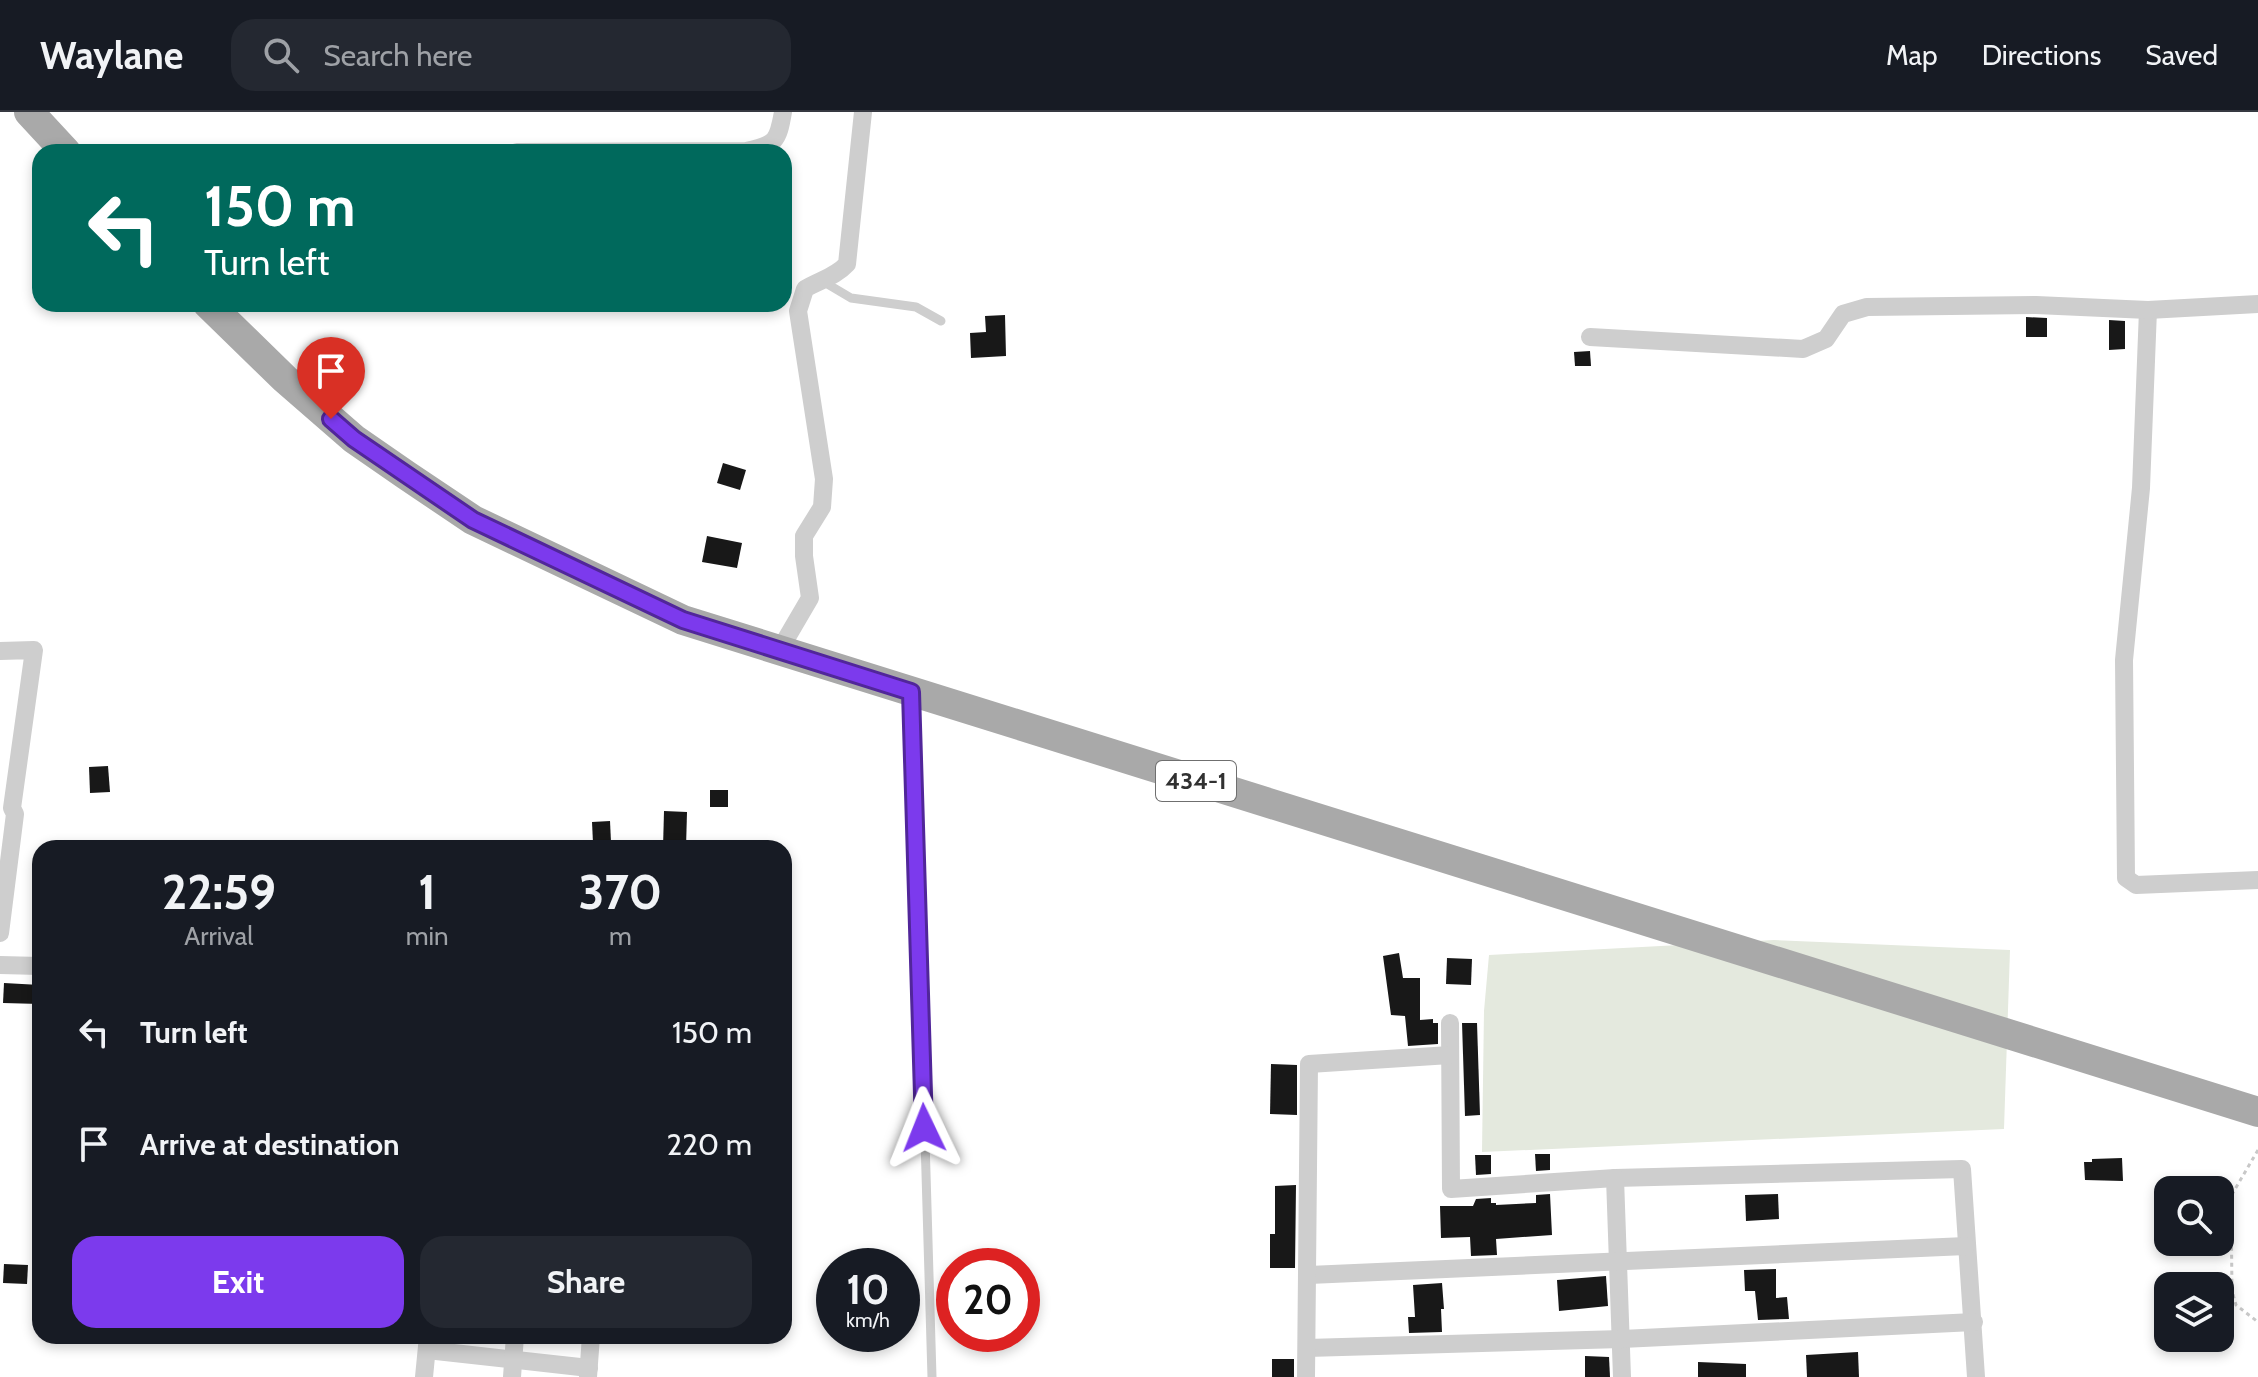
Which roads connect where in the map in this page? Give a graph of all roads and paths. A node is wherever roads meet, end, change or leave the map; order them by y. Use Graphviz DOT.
graph roads {
  1 [pos="29,112"];
  2 [pos="783,112"];
  3 [pos="863,112"];
  4 [pos="59,144"];
  5 [pos="771,144"];
  6 [pos="821,280"];
  7 [pos="2258,304"];
  8 [pos="2148,310"];
  9 [pos="216,312"];
  10 [pos="941,321"];
  11 [pos="1590,337"];
  12 [pos="0,651"];
  13 [pos="779,651"];
  14 [pos="911,692"];
  15 [pos="6,811"];
  16 [pos="2258,880"];
  17 [pos="0,933"];
  18 [pos="0,965"];
  19 [pos="32,966"];
  20 [pos="1450,1023"];
  21 [pos="1450,1055"];
  22 [pos="2258,1112"];
  23 [pos="2258,1150"];
  24 [pos="1615,1178"];
  25 [pos="1966,1246"];
  26 [pos="1620,1262"];
  27 [pos="1309,1275"];
  28 [pos="1974,1322"];
  29 [pos="2258,1322"];
  30 [pos="1622,1339"];
  31 [pos="428,1344"];
  32 [pos="431,1344"];
  33 [pos="514,1344"];
  34 [pos="590,1344"];
  35 [pos="1307,1348"];
  36 [pos="512,1370"];
  37 [pos="588,1373"];
  38 [pos="424,1377"];
  39 [pos="932,1377"];
  40 [pos="1306,1377"];
  41 [pos="1622,1377"];
  42 [pos="1976,1377"];
  1 -- 4 [label="main road"];
  2 -- 5 [label="street"];
  3 -- 6 [label="street"];
  6 -- 10 [label="lane"];
  6 -- 13 [label="street"];
  7 -- 8 [label="street"];
  8 -- 11 [label="street"];
  8 -- 16 [label="street"];
  9 -- 13 [label="main road, 434-1"];
  12 -- 15 [label="street"];
  13 -- 14 [label="main road, 434-1"];
  14 -- 22 [label="main road, 434-1"];
  14 -- 39 [label="lane"];
  15 -- 17 [label="street"];
  18 -- 19 [label="street"];
  20 -- 21 [label="street"];
  21 -- 24 [label="street"];
  21 -- 27 [label="street"];
  23 -- 29 [label="path"];
  24 -- 25 [label="street"];
  24 -- 26 [label="street"];
  25 -- 26 [label="street"];
  25 -- 28 [label="street"];
  26 -- 27 [label="street"];
  26 -- 30 [label="street"];
  27 -- 35 [label="street"];
  28 -- 30 [label="street"];
  28 -- 42 [label="street"];
  30 -- 35 [label="street"];
  30 -- 41 [label="street"];
  31 -- 38 [label="street"];
  32 -- 36 [label="street"];
  33 -- 36 [label="street"];
  34 -- 37 [label="street"];
  35 -- 40 [label="street"];
  36 -- 37 [label="street"];
}
